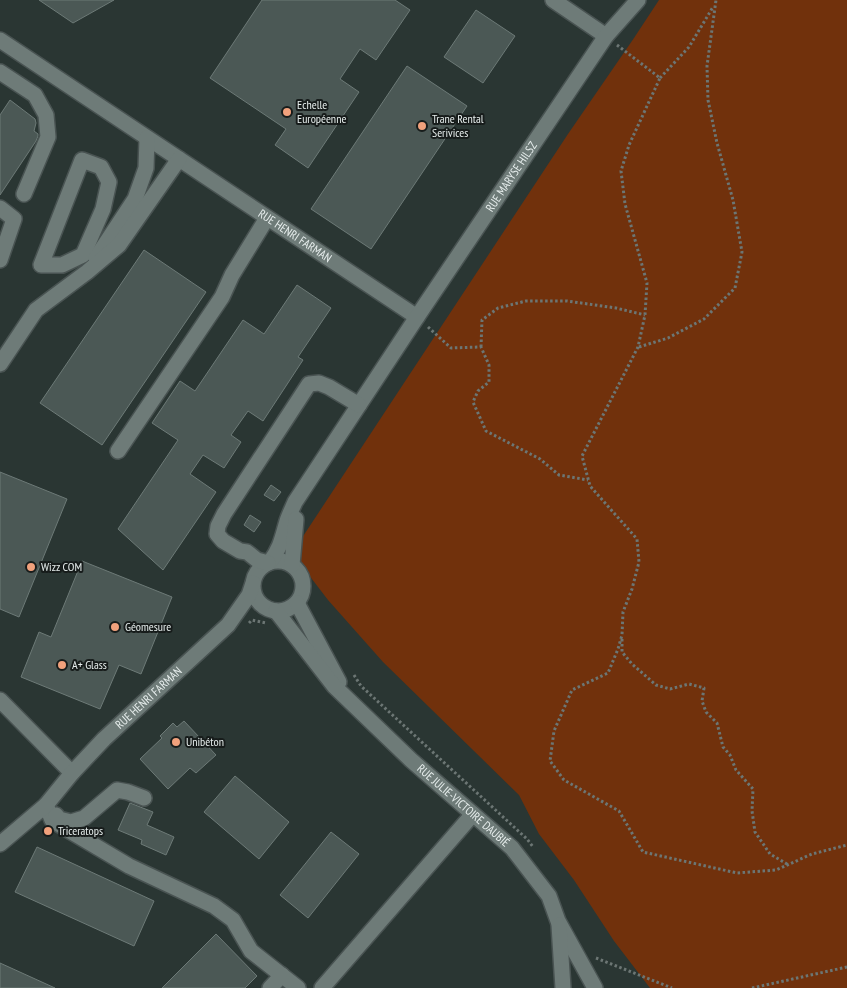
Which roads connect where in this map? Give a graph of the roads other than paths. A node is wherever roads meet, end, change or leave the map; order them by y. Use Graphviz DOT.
graph roads {
  1 [pos="552,0"];
  2 [pos="638,0"];
  3 [pos="606,36"];
  4 [pos="0,40"];
  5 [pos="0,72"];
  6 [pos="147,138"];
  7 [pos="179,159"];
  8 [pos="24,194"];
  9 [pos="0,208"];
  10 [pos="103,209"];
  11 [pos="267,218"];
  12 [pos="128,221"];
  13 [pos="0,260"];
  14 [pos="416,317"];
  15 [pos="0,364"];
  16 [pos="359,405"];
  17 [pos="118,451"];
  18 [pos="304,490"];
  19 [pos="240,551"];
  20 [pos="269,562"];
  21 [pos="292,565"];
  22 [pos="254,579"];
  23 [pos="296,603"];
  24 [pos="269,609"];
  25 [pos="228,624"];
  26 [pos="0,700"];
  27 [pos="351,703"];
  28 [pos="72,773"];
  29 [pos="144,798"];
  30 [pos="46,805"];
  31 [pos="473,814"];
  32 [pos="0,844"];
  33 [pos="558,921"];
  34 [pos="282,976"];
  35 [pos="270,988"];
  36 [pos="298,988"];
  37 [pos="322,988"];
  38 [pos="562,988"];
  39 [pos="595,988"];
  1 -- 3 [label="street"];
  2 -- 3 [label="street, RUE MARYSE HILSZ"];
  3 -- 14 [label="street, RUE MARYSE HILSZ"];
  4 -- 6 [label="street, RUE HENRI FARMAN"];
  5 -- 8 [label="street"];
  6 -- 7 [label="street, RUE HENRI FARMAN"];
  6 -- 12 [label="street"];
  7 -- 11 [label="street, RUE HENRI FARMAN"];
  7 -- 12 [label="street"];
  9 -- 13 [label="street"];
  10 -- 10 [label="street"];
  10 -- 12 [label="street"];
  11 -- 14 [label="street, RUE HENRI FARMAN"];
  11 -- 17 [label="street"];
  12 -- 15 [label="street"];
  14 -- 16 [label="street"];
  16 -- 18 [label="street"];
  16 -- 19 [label="street"];
  18 -- 20 [label="street"];
  18 -- 21 [label="street"];
  19 -- 20 [label="street"];
  19 -- 22 [label="street"];
  20 -- 21 [label="street"];
  20 -- 22 [label="street"];
  21 -- 23 [label="street"];
  22 -- 24 [label="street"];
  22 -- 25 [label="street, RUE HENRI FARMAN"];
  23 -- 24 [label="street"];
  23 -- 27 [label="street, RUE JULIE-VICTOIRE DAUBIÉ"];
  24 -- 25 [label="street, RUE HENRI FARMAN"];
  24 -- 27 [label="street, RUE JULIE-VICTOIRE DAUBIÉ"];
  25 -- 28 [label="street, RUE HENRI FARMAN"];
  26 -- 28 [label="street"];
  27 -- 31 [label="street, RUE JULIE-VICTOIRE DAUBIÉ"];
  28 -- 30 [label="street, RUE HENRI FARMAN"];
  29 -- 30 [label="street"];
  30 -- 32 [label="street, RUE HENRI FARMAN"];
  30 -- 34 [label="street"];
  31 -- 33 [label="street, RUE JULIE-VICTOIRE DAUBIÉ"];
  31 -- 37 [label="street"];
  33 -- 38 [label="street, RUE JULIE-VICTOIRE DAUBIÉ"];
  33 -- 39 [label="street, RUE JULIE-VICTOIRE DAUBIÉ"];
  34 -- 35 [label="street"];
  34 -- 36 [label="street"];
}
